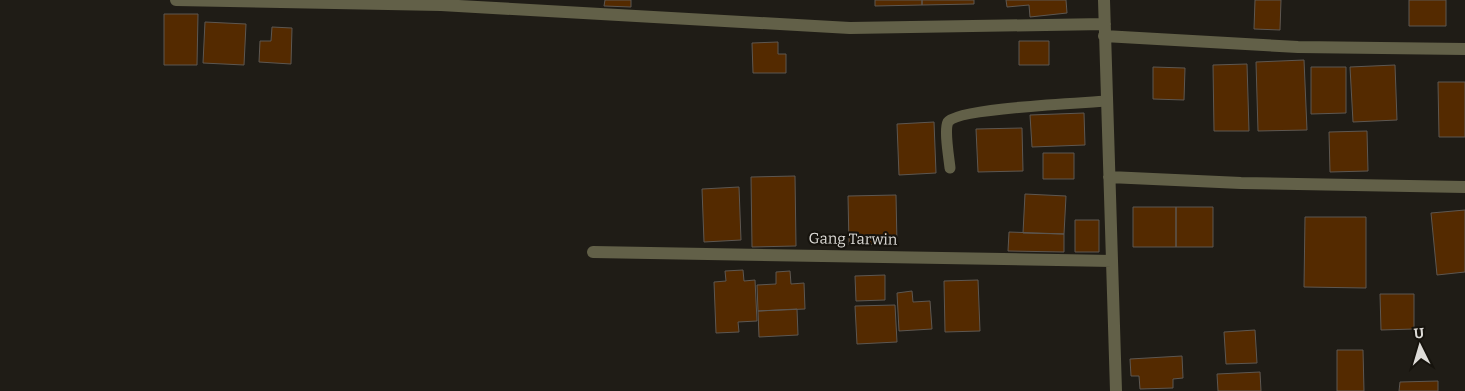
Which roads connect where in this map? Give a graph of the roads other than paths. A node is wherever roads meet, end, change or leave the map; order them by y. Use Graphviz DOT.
graph roads {
  1 [pos="176,0"];
  2 [pos="1104,0"];
  3 [pos="1105,30"];
  4 [pos="1465,49"];
  5 [pos="1106,101"];
  6 [pos="950,168"];
  7 [pos="1109,177"];
  8 [pos="1465,187"];
  9 [pos="593,252"];
  10 [pos="1112,261"];
  11 [pos="1116,391"];
  1 -- 3 [label="street"];
  2 -- 3 [label="street"];
  3 -- 4 [label="street"];
  3 -- 5 [label="street"];
  5 -- 6 [label="lane"];
  5 -- 7 [label="street"];
  7 -- 8 [label="street"];
  7 -- 10 [label="street"];
  9 -- 10 [label="street, Gang Tarwin"];
  10 -- 11 [label="street"];
}
